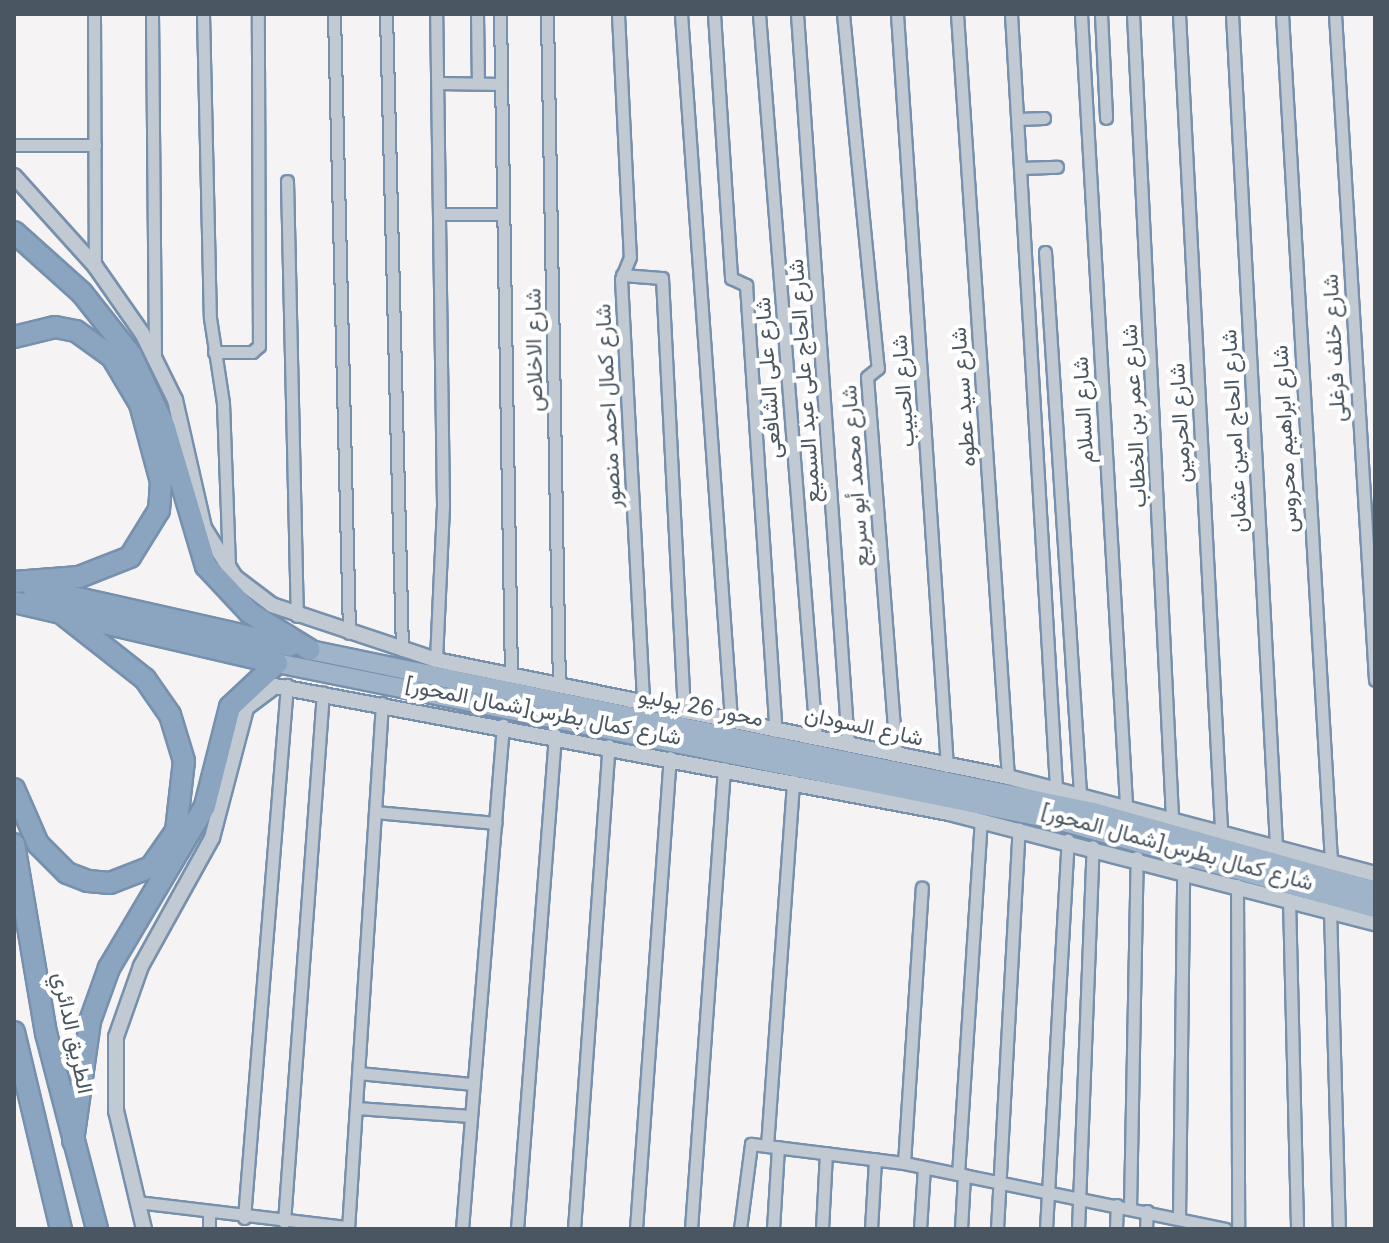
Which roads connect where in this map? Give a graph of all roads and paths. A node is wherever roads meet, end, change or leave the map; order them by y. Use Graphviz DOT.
graph roads {
  1 [pos="94,14"];
  2 [pos="152,14"];
  3 [pos="203,14"];
  4 [pos="258,14"];
  5 [pos="334,14"];
  6 [pos="386,14"];
  7 [pos="436,14"];
  8 [pos="477,14"];
  9 [pos="500,14"];
  10 [pos="547,14"];
  11 [pos="618,14"];
  12 [pos="681,14"];
  13 [pos="714,14"];
  14 [pos="759,14"];
  15 [pos="797,14"];
  16 [pos="843,14"];
  17 [pos="897,14"];
  18 [pos="957,14"];
  19 [pos="1011,14"];
  20 [pos="1081,14"];
  21 [pos="1101,14"];
  22 [pos="1133,14"];
  23 [pos="1179,14"];
  24 [pos="1232,14"];
  25 [pos="1282,14"];
  26 [pos="1335,14"];
  27 [pos="438,83"];
  28 [pos="478,83"];
  29 [pos="501,84"];
  30 [pos="1044,118"];
  31 [pos="1106,118"];
  32 [pos="1018,119"];
  33 [pos="14,145"];
  34 [pos="95,145"];
  35 [pos="1057,167"];
  36 [pos="1021,168"];
  37 [pos="14,176"];
  38 [pos="287,181"];
  39 [pos="440,214"];
  40 [pos="503,214"];
  41 [pos="14,232"];
  42 [pos="1045,252"];
  43 [pos="95,266"];
  44 [pos="622,275"];
  45 [pos="14,337"];
  46 [pos="214,352"];
  47 [pos="155,354"];
  48 [pos="229,570"];
  49 [pos="14,583"];
  50 [pos="14,602"];
  51 [pos="65,616"];
  52 [pos="297,616"];
  53 [pos="349,633"];
  54 [pos="310,650"];
  55 [pos="402,650"];
  56 [pos="436,660"];
  57 [pos="277,663"];
  58 [pos="511,676"];
  59 [pos="1375,680"];
  60 [pos="287,685"];
  61 [pos="559,686"];
  62 [pos="323,692"];
  63 [pos="382,703"];
  64 [pos="643,703"];
  65 [pos="684,712"];
  66 [pos="731,721"];
  67 [pos="503,725"];
  68 [pos="776,731"];
  69 [pos="555,734"];
  70 [pos="816,739"];
  71 [pos="609,745"];
  72 [pos="848,745"];
  73 [pos="896,755"];
  74 [pos="670,757"];
  75 [pos="947,766"];
  76 [pos="724,768"];
  77 [pos="1008,777"];
  78 [pos="793,781"];
  79 [pos="1056,788"];
  80 [pos="14,789"];
  81 [pos="1080,793"];
  82 [pos="1126,804"];
  83 [pos="375,812"];
  84 [pos="1172,817"];
  85 [pos="981,821"];
  86 [pos="495,823"];
  87 [pos="1019,829"];
  88 [pos="1221,830"];
  89 [pos="1068,840"];
  90 [pos="14,844"];
  91 [pos="1093,846"];
  92 [pos="1276,846"];
  93 [pos="1137,857"];
  94 [pos="1331,861"];
  95 [pos="1183,870"];
  96 [pos="1375,874"];
  97 [pos="1237,885"];
  98 [pos="922,888"];
  99 [pos="1375,891"];
  100 [pos="1289,899"];
  101 [pos="1375,908"];
  102 [pos="1330,910"];
  103 [pos="1375,923"];
  104 [pos="14,1032"];
  105 [pos="358,1073"];
  106 [pos="473,1084"];
  107 [pos="356,1108"];
  108 [pos="471,1116"];
  109 [pos="73,1141"];
  110 [pos="772,1146"];
  111 [pos="826,1153"];
  112 [pos="875,1159"];
  113 [pos="904,1163"];
  114 [pos="924,1167"];
  115 [pos="961,1175"];
  116 [pos="999,1181"];
  117 [pos="1048,1189"];
  118 [pos="1079,1196"];
  119 [pos="137,1202"];
  120 [pos="1124,1206"];
  121 [pos="1147,1211"];
  122 [pos="209,1212"];
  123 [pos="244,1218"];
  124 [pos="1172,1221"];
  125 [pos="284,1222"];
  126 [pos="258,1224"];
  127 [pos="311,1227"];
  128 [pos="139,1228"];
  129 [pos="348,1228"];
  130 [pos="1218,1228"];
  131 [pos="61,1229"];
  132 [pos="97,1229"];
  133 [pos="209,1229"];
  134 [pos="462,1229"];
  135 [pos="517,1229"];
  136 [pos="574,1229"];
  137 [pos="636,1229"];
  138 [pos="691,1229"];
  139 [pos="740,1229"];
  140 [pos="773,1229"];
  141 [pos="822,1229"];
  142 [pos="871,1229"];
  143 [pos="920,1229"];
  144 [pos="961,1229"];
  145 [pos="997,1229"];
  146 [pos="1046,1229"];
  147 [pos="1078,1229"];
  148 [pos="1116,1229"];
  149 [pos="1146,1229"];
  150 [pos="1238,1229"];
  151 [pos="1297,1229"];
  152 [pos="1339,1229"];
  1 -- 34 [label="street"];
  2 -- 47 [label="street"];
  3 -- 46 [label="street"];
  4 -- 46 [label="street"];
  5 -- 53 [label="street"];
  6 -- 55 [label="street"];
  7 -- 27 [label="street"];
  8 -- 28 [label="street"];
  9 -- 29 [label="street"];
  10 -- 61 [label="street, شارع الاخلاص"];
  11 -- 44 [label="street, شارع كمال احمد منصور"];
  12 -- 66 [label="street"];
  13 -- 68 [label="street"];
  14 -- 70 [label="street, شارع على الشافعى"];
  15 -- 72 [label="street, شارع الحاج على عبد السميع"];
  16 -- 73 [label="street, شارع محمد أبو سريع"];
  17 -- 75 [label="street, شارع الحبيب"];
  18 -- 77 [label="street, شارع سيد عطوه"];
  19 -- 32 [label="street"];
  20 -- 82 [label="street, شارع السلام"];
  21 -- 31 [label="street"];
  22 -- 84 [label="street, شارع عمر بن الخطاب"];
  23 -- 88 [label="street, شارع الحرمين"];
  24 -- 92 [label="street, شارع الحاج امين عثمان"];
  25 -- 94 [label="street, شارع ابراهيم محروس"];
  26 -- 59 [label="street, شارع خلف فرغلى"];
  27 -- 28 [label="street"];
  27 -- 39 [label="street"];
  28 -- 29 [label="street"];
  29 -- 40 [label="street"];
  30 -- 32 [label="street"];
  32 -- 36 [label="street"];
  33 -- 34 [label="street"];
  34 -- 43 [label="street"];
  35 -- 36 [label="street"];
  36 -- 79 [label="street"];
  37 -- 43 [label="street"];
  38 -- 52 [label="street"];
  39 -- 40 [label="street"];
  39 -- 56 [label="street"];
  40 -- 58 [label="street"];
  41 -- 54 [label="highway"];
  42 -- 81 [label="street"];
  43 -- 47 [label="street"];
  44 -- 64 [label="street, شارع كمال احمد منصور"];
  44 -- 65 [label="street"];
  45 -- 49 [label="highway"];
  46 -- 48 [label="street"];
  47 -- 48 [label="street"];
  48 -- 52 [label="street, شارع السودان"];
  49 -- 54 [label="highway, محور 26 يوليو"];
  50 -- 51 [label="highway, محور 26 يوليو"];
  51 -- 57 [label="highway, محور 26 يوليو"];
  51 -- 80 [label="highway"];
  52 -- 53 [label="street, شارع السودان"];
  53 -- 55 [label="street, شارع السودان"];
  54 -- 99 [label="highway, محور 26 يوليو"];
  55 -- 56 [label="street, شارع السودان"];
  56 -- 58 [label="street, شارع السودان"];
  57 -- 101 [label="highway, محور 26 يوليو"];
  57 -- 109 [label="highway"];
  58 -- 61 [label="street, شارع السودان"];
  60 -- 62 [label="street, شارع كمال بطرس[شمال المحور]"];
  60 -- 119 [label="street"];
  60 -- 123 [label="street"];
  61 -- 64 [label="street, شارع السودان"];
  62 -- 63 [label="street, شارع كمال بطرس[شمال المحور]"];
  62 -- 125 [label="street"];
  63 -- 67 [label="street, شارع كمال بطرس[شمال المحور]"];
  63 -- 83 [label="street"];
  64 -- 65 [label="street, شارع السودان"];
  65 -- 66 [label="street, شارع السودان"];
  66 -- 68 [label="street, شارع السودان"];
  67 -- 69 [label="street, شارع كمال بطرس[شمال المحور]"];
  67 -- 86 [label="street"];
  68 -- 70 [label="street, شارع السودان"];
  69 -- 71 [label="street, شارع كمال بطرس[شمال المحور]"];
  69 -- 135 [label="street"];
  70 -- 72 [label="street, شارع السودان"];
  71 -- 74 [label="street, شارع كمال بطرس[شمال المحور]"];
  71 -- 136 [label="street"];
  72 -- 73 [label="street, شارع السودان"];
  73 -- 75 [label="street, شارع السودان"];
  74 -- 76 [label="street, شارع كمال بطرس[شمال المحور]"];
  74 -- 137 [label="street"];
  75 -- 77 [label="street, شارع السودان"];
  76 -- 78 [label="street, شارع كمال بطرس[شمال المحور]"];
  76 -- 138 [label="street"];
  77 -- 79 [label="street, شارع السودان"];
  78 -- 85 [label="street, شارع كمال بطرس[شمال المحور]"];
  78 -- 110 [label="street"];
  79 -- 81 [label="street, شارع السودان"];
  81 -- 82 [label="street, شارع السودان"];
  82 -- 84 [label="street, شارع السودان"];
  83 -- 86 [label="street"];
  83 -- 105 [label="street"];
  84 -- 88 [label="street, شارع السودان"];
  85 -- 87 [label="street, شارع كمال بطرس[شمال المحور]"];
  85 -- 115 [label="street"];
  86 -- 106 [label="street"];
  87 -- 89 [label="street, شارع كمال بطرس[شمال المحور]"];
  87 -- 116 [label="street"];
  88 -- 92 [label="street, شارع السودان"];
  89 -- 91 [label="street, شارع كمال بطرس[شمال المحور]"];
  89 -- 117 [label="street"];
  90 -- 109 [label="highway, الطريق الدائري"];
  91 -- 93 [label="street, شارع كمال بطرس[شمال المحور]"];
  91 -- 118 [label="street"];
  92 -- 94 [label="street, شارع السودان"];
  93 -- 95 [label="street, شارع كمال بطرس[شمال المحور]"];
  93 -- 120 [label="street"];
  94 -- 96 [label="street, شارع السودان"];
  95 -- 97 [label="street, شارع كمال بطرس[شمال المحور]"];
  95 -- 124 [label="street"];
  97 -- 100 [label="street, شارع كمال بطرس[شمال المحور]"];
  97 -- 150 [label="street"];
  98 -- 113 [label="street"];
  100 -- 102 [label="street, شارع كمال بطرس[شمال المحور]"];
  100 -- 151 [label="street"];
  102 -- 103 [label="street, شارع كمال بطرس[شمال المحور]"];
  102 -- 152 [label="street"];
  104 -- 131 [label="highway"];
  105 -- 106 [label="street"];
  105 -- 107 [label="street"];
  106 -- 108 [label="street"];
  107 -- 108 [label="street"];
  107 -- 129 [label="street"];
  108 -- 134 [label="street"];
  109 -- 132 [label="highway, الطريق الدائري"];
  110 -- 111 [label="street"];
  110 -- 139 [label="street"];
  110 -- 140 [label="street"];
  111 -- 112 [label="street"];
  111 -- 141 [label="street"];
  112 -- 113 [label="street"];
  112 -- 142 [label="street"];
  113 -- 114 [label="street"];
  114 -- 115 [label="street"];
  114 -- 143 [label="street"];
  115 -- 116 [label="street"];
  115 -- 144 [label="street"];
  116 -- 117 [label="street"];
  116 -- 145 [label="street"];
  117 -- 118 [label="street"];
  117 -- 146 [label="street"];
  118 -- 120 [label="street"];
  118 -- 147 [label="street"];
  119 -- 122 [label="street"];
  119 -- 128 [label="street"];
  120 -- 121 [label="street"];
  120 -- 148 [label="street"];
  121 -- 124 [label="street"];
  121 -- 149 [label="street"];
  122 -- 123 [label="street"];
  122 -- 133 [label="street"];
  123 -- 126 [label="street"];
  124 -- 130 [label="street"];
  125 -- 126 [label="street"];
  125 -- 127 [label="street"];
  127 -- 129 [label="street"];
}
